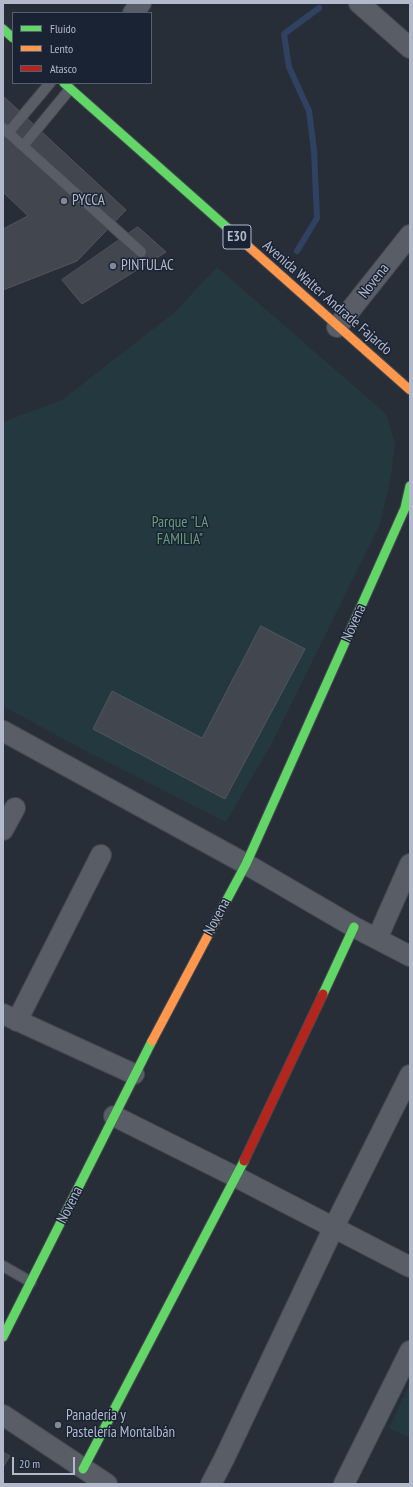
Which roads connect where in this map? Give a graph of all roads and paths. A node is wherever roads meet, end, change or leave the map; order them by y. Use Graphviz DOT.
graph roads {
  1 [pos="141,3"];
  2 [pos="359,3"];
  3 [pos="134,12"];
  4 [pos="3,29"];
  5 [pos="12,37"];
  6 [pos="410,48"];
  7 [pos="49,84"];
  8 [pos="70,85"];
  9 [pos="5,130"];
  10 [pos="23,146"];
  11 [pos="410,235"];
  12 [pos="141,252"];
  13 [pos="337,327"];
  14 [pos="410,390"];
  15 [pos="410,486"];
  16 [pos="407,511"];
  17 [pos="3,731"];
  18 [pos="15,808"];
  19 [pos="3,830"];
  20 [pos="101,855"];
  21 [pos="246,864"];
  22 [pos="410,864"];
  23 [pos="354,927"];
  24 [pos="377,939"];
  25 [pos="410,956"];
  26 [pos="10,1018"];
  27 [pos="134,1074"];
  28 [pos="410,1075"];
  29 [pos="114,1116"];
  30 [pos="236,1177"];
  31 [pos="333,1229"];
  32 [pos="3,1266"];
  33 [pos="410,1267"];
  34 [pos="31,1282"];
  35 [pos="3,1337"];
  36 [pos="410,1351"];
  37 [pos="3,1415"];
  38 [pos="83,1469"];
  39 [pos="107,1484"];
  40 [pos="211,1484"];
  41 [pos="344,1484"];
  1 -- 3 [label="street"];
  2 -- 6 [label="street"];
  4 -- 5 [label="street"];
  7 -- 9 [label="lane"];
  8 -- 10 [label="lane"];
  8 -- 13 [label="street, Avenida Walter Andrade Fajardo / E30"];
  9 -- 10 [label="lane"];
  10 -- 12 [label="lane"];
  11 -- 13 [label="street, Novena"];
  13 -- 14 [label="street, Avenida Walter Andrade Fajardo / E30"];
  15 -- 16 [label="street, Novena"];
  16 -- 21 [label="street, Novena"];
  17 -- 21 [label="street"];
  18 -- 19 [label="street"];
  20 -- 26 [label="street"];
  21 -- 23 [label="street"];
  21 -- 27 [label="street, Novena"];
  22 -- 24 [label="street"];
  23 -- 24 [label="street"];
  23 -- 30 [label="street"];
  24 -- 25 [label="street"];
  26 -- 27 [label="street"];
  27 -- 29 [label="street, Novena"];
  28 -- 31 [label="street"];
  29 -- 30 [label="street"];
  29 -- 34 [label="street, Novena"];
  30 -- 31 [label="street"];
  30 -- 38 [label="street"];
  31 -- 33 [label="street"];
  31 -- 40 [label="street"];
  32 -- 34 [label="lane"];
  34 -- 35 [label="street, Novena"];
  36 -- 41 [label="street"];
  37 -- 38 [label="street"];
  38 -- 39 [label="street"];
}
